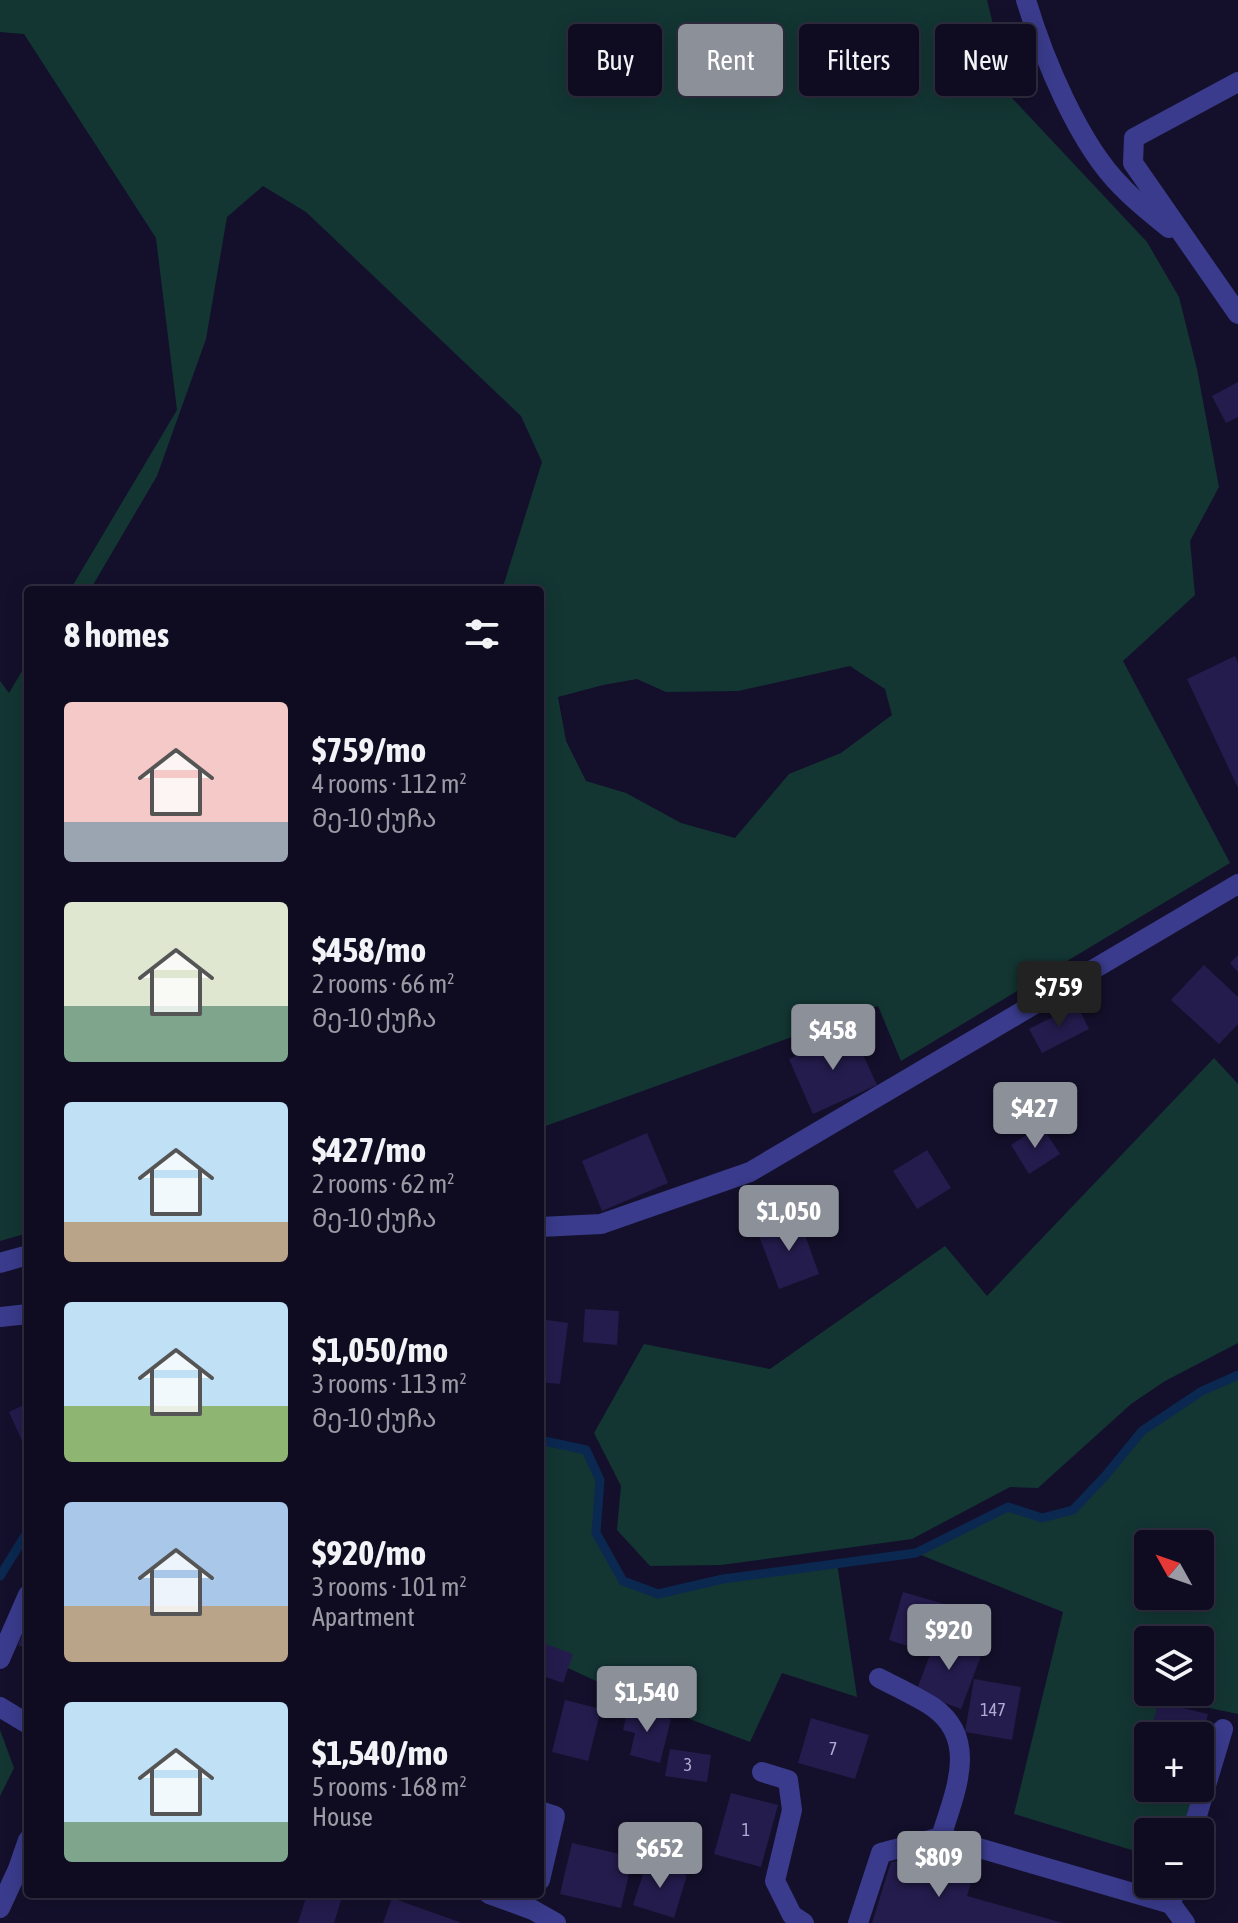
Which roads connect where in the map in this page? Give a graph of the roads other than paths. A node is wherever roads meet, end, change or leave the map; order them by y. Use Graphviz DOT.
graph roads {
  1 [pos="1026,0"];
  2 [pos="1238,82"];
  3 [pos="1193,249"];
  4 [pos="1238,314"];
  5 [pos="1238,884"];
  6 [pos="544,1227"];
  7 [pos="24,1256"];
  8 [pos="0,1263"];
  9 [pos="24,1314"];
  10 [pos="0,1317"];
  11 [pos="24,1604"];
  12 [pos="0,1659"];
  13 [pos="879,1678"];
  14 [pos="0,1707"];
  15 [pos="24,1722"];
  16 [pos="1223,1729"];
  17 [pos="762,1772"];
  18 [pos="544,1812"];
  19 [pos="1196,1818"];
  20 [pos="941,1837"];
  21 [pos="24,1852"];
  22 [pos="544,1863"];
  23 [pos="512,1898"];
  24 [pos="1173,1898"];
  25 [pos="535,1902"];
  26 [pos="1171,1904"];
  27 [pos="0,1908"];
  28 [pos="556,1923"];
  29 [pos="804,1923"];
  30 [pos="858,1923"];
  31 [pos="1185,1923"];
  1 -- 3 [label="street"];
  2 -- 3 [label="street"];
  3 -- 4 [label="street"];
  5 -- 6 [label="street"];
  7 -- 8 [label="street"];
  9 -- 10 [label="street"];
  11 -- 12 [label="street"];
  13 -- 20 [label="street"];
  14 -- 15 [label="street"];
  16 -- 19 [label="street"];
  17 -- 29 [label="street"];
  18 -- 22 [label="street"];
  20 -- 26 [label="street"];
  20 -- 30 [label="street"];
  21 -- 27 [label="street"];
  23 -- 25 [label="street"];
  24 -- 26 [label="street"];
  25 -- 28 [label="street"];
  26 -- 31 [label="street"];
}
